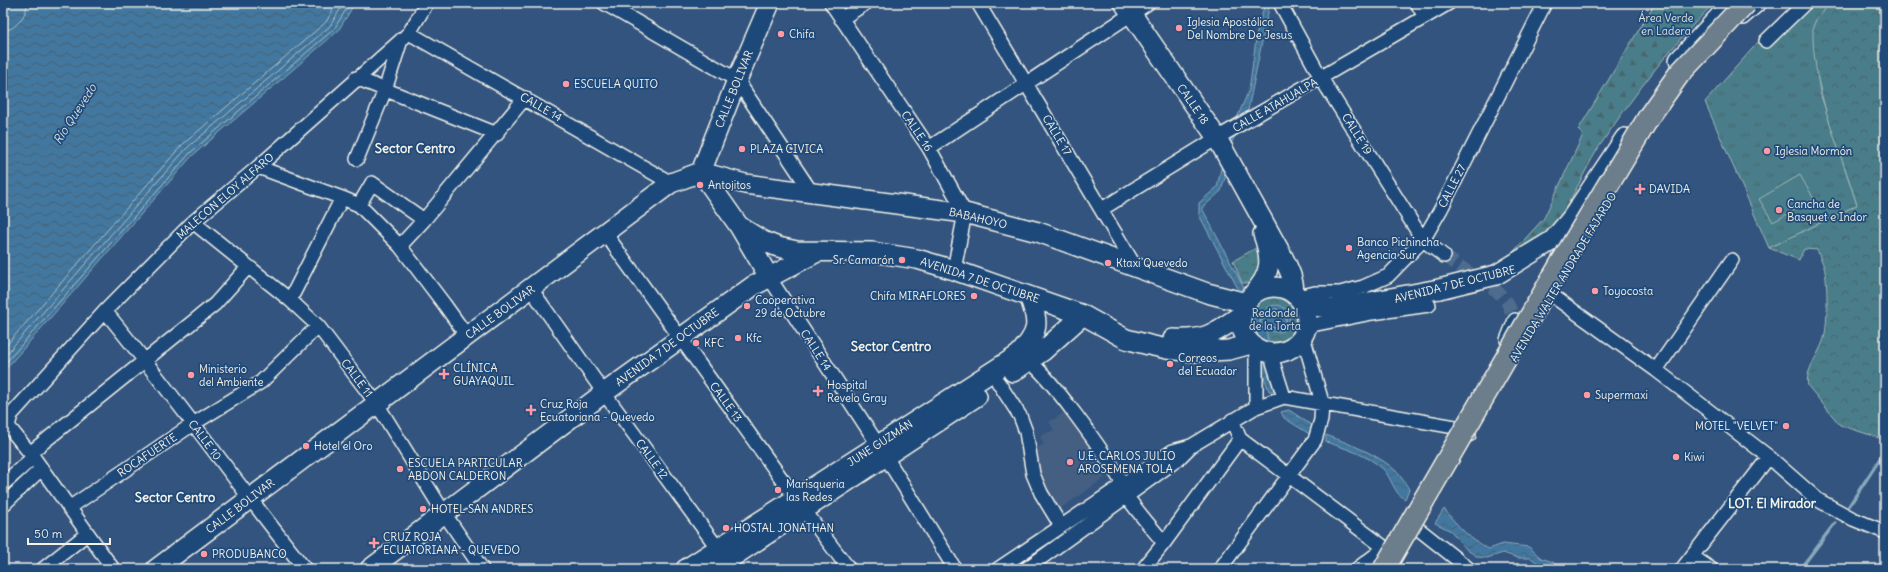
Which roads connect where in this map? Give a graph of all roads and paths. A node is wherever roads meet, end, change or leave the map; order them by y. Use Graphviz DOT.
graph roads {
  1 [pos="427,3"];
  2 [pos="604,3"];
  3 [pos="770,3"];
  4 [pos="831,3"];
  5 [pos="866,3"];
  6 [pos="978,3"];
  7 [pos="1148,3"];
  8 [pos="1280,3"];
  9 [pos="1417,3"];
  10 [pos="1449,3"];
  11 [pos="1545,3"];
  12 [pos="1732,3"];
  13 [pos="1746,3"];
  14 [pos="1760,3"];
  15 [pos="1805,3"];
  16 [pos="1128,9"];
  17 [pos="1425,17"];
  18 [pos="841,19"];
  19 [pos="405,36"];
  20 [pos="1766,41"];
  21 [pos="356,78"];
  22 [pos="1321,78"];
  23 [pos="737,80"];
  24 [pos="1026,84"];
  25 [pos="385,90"];
  26 [pos="525,98"];
  27 [pos="497,134"];
  28 [pos="1217,138"];
  29 [pos="929,148"];
  30 [pos="357,159"];
  31 [pos="258,167"];
  32 [pos="701,172"];
  33 [pos="671,183"];
  34 [pos="812,193"];
  35 [pos="342,198"];
  36 [pos="359,205"];
  37 [pos="1102,209"];
  38 [pos="1256,210"];
  39 [pos="965,213"];
  40 [pos="424,220"];
  41 [pos="193,222"];
  42 [pos="739,226"];
  43 [pos="605,233"];
  44 [pos="1422,240"];
  45 [pos="400,246"];
  46 [pos="1569,249"];
  47 [pos="817,252"];
  48 [pos="1444,256"];
  49 [pos="1732,260"];
  50 [pos="248,267"];
  51 [pos="1136,268"];
  52 [pos="954,270"];
  53 [pos="1496,275"];
  54 [pos="770,276"];
  55 [pos="531,289"];
  56 [pos="1029,296"];
  57 [pos="1553,296"];
  58 [pos="290,300"];
  59 [pos="1247,304"];
  60 [pos="1429,305"];
  61 [pos="105,311"];
  62 [pos="1302,311"];
  63 [pos="1083,315"];
  64 [pos="318,326"];
  65 [pos="1113,331"];
  66 [pos="467,336"];
  67 [pos="680,338"];
  68 [pos="1259,348"];
  69 [pos="1518,353"];
  70 [pos="1024,358"];
  71 [pos="145,360"];
  72 [pos="1656,370"];
  73 [pos="998,382"];
  74 [pos="604,393"];
  75 [pos="1284,397"];
  76 [pos="1322,402"];
  77 [pos="377,404"];
  78 [pos="1256,407"];
  79 [pos="1232,420"];
  80 [pos="193,424"];
  81 [pos="1455,428"];
  82 [pos="1469,435"];
  83 [pos="1240,439"];
  84 [pos="882,451"];
  85 [pos="1769,457"];
  86 [pos="35,460"];
  87 [pos="1289,476"];
  88 [pos="3,484"];
  89 [pos="1125,491"];
  90 [pos="250,499"];
  91 [pos="800,504"];
  92 [pos="3,505"];
  93 [pos="69,508"];
  94 [pos="444,513"];
  95 [pos="1061,526"];
  96 [pos="1416,527"];
  97 [pos="1885,532"];
  98 [pos="87,534"];
  99 [pos="1164,543"];
  100 [pos="1385,548"];
  101 [pos="1692,556"];
  102 [pos="723,562"];
  103 [pos="43,569"];
  104 [pos="113,569"];
  105 [pos="156,569"];
  106 [pos="304,569"];
  107 [pos="370,569"];
  108 [pos="482,569"];
  109 [pos="686,569"];
  110 [pos="850,569"];
  111 [pos="955,569"];
  112 [pos="998,569"];
  113 [pos="1026,569"];
  114 [pos="1143,569"];
  115 [pos="1220,569"];
  116 [pos="1357,569"];
  117 [pos="1377,569"];
  118 [pos="1384,569"];
  119 [pos="1390,569"];
  120 [pos="1469,569"];
  121 [pos="1682,569"];
  122 [pos="1711,569"];
  1 -- 19 [label="street"];
  2 -- 23 [label="street"];
  3 -- 23 [label="main road, CALLE BOLIVAR"];
  4 -- 18 [label="street, CALLE 16"];
  5 -- 18 [label="street"];
  6 -- 24 [label="street, CALLE 17"];
  7 -- 16 [label="street"];
  8 -- 22 [label="street, CALLE 19"];
  9 -- 17 [label="street"];
  10 -- 17 [label="street, CALLE ATAHUALPA"];
  11 -- 44 [label="street, CALLE 27"];
  12 -- 53 [label="main road, AVENIDA WALTER ANDRADE FAJARDO"];
  13 -- 46 [label="main road, AVENIDA WALTER ANDRADE FAJARDO, bridge"];
  14 -- 57 [label="street, AVENIDA WALTER ANDRADE FAJARDO"];
  15 -- 20 [label="street"];
  16 -- 24 [label="street"];
  16 -- 28 [label="main road, CALLE 18"];
  17 -- 22 [label="street, CALLE ATAHUALPA"];
  18 -- 29 [label="street, CALLE 16"];
  19 -- 21 [label="street, MALECON ELOY ALFARO"];
  19 -- 25 [label="street"];
  19 -- 26 [label="street, CALLE 14"];
  21 -- 25 [label="street"];
  21 -- 31 [label="street, MALECON ELOY ALFARO"];
  22 -- 28 [label="street, CALLE ATAHUALPA"];
  22 -- 44 [label="street, CALLE 19"];
  23 -- 32 [label="main road, CALLE BOLIVAR"];
  23 -- 34 [label="street"];
  24 -- 29 [label="street"];
  24 -- 37 [label="street, CALLE 17"];
  25 -- 27 [label="street"];
  25 -- 30 [label="street"];
  26 -- 27 [label="street"];
  26 -- 33 [label="street, CALLE 14"];
  27 -- 40 [label="street"];
  28 -- 37 [label="street, CALLE ATAHUALPA"];
  28 -- 38 [label="main road, CALLE 18"];
  29 -- 39 [label="street, CALLE 16"];
  31 -- 35 [label="street"];
  31 -- 41 [label="street, MALECON ELOY ALFARO"];
  32 -- 33 [label="main road, CALLE BOLIVAR"];
  32 -- 34 [label="main road, BABAHOYO"];
  32 -- 42 [label="main road, CALLE 14"];
  33 -- 43 [label="main road, CALLE BOLIVAR"];
  34 -- 39 [label="main road, BABAHOYO"];
  35 -- 36 [label="street"];
  35 -- 58 [label="street"];
  36 -- 40 [label="street"];
  36 -- 45 [label="street"];
  37 -- 51 [label="street, CALLE 17"];
  38 -- 59 [label="main road, CALLE 18"];
  38 -- 62 [label="main road, CALLE 18"];
  39 -- 51 [label="main road, BABAHOYO"];
  39 -- 52 [label="street"];
  40 -- 45 [label="street"];
  41 -- 50 [label="street, CALLE 11"];
  41 -- 61 [label="street, MALECON ELOY ALFARO"];
  42 -- 47 [label="main road, AVENIDA 7 DE OCTUBRE"];
  42 -- 54 [label="main road, CALLE 14"];
  43 -- 55 [label="main road, CALLE BOLIVAR"];
  43 -- 67 [label="street, CALLE 13"];
  44 -- 48 [label="street, CALLE 19"];
  44 -- 62 [label="street, CALLE 27"];
  45 -- 66 [label="street"];
  46 -- 53 [label="main road, AVENIDA 7 DE OCTUBRE"];
  46 -- 118 [label="main road, AVENIDA WALTER ANDRADE FAJARDO, bridge"];
  47 -- 52 [label="main road, AVENIDA 7 DE OCTUBRE"];
  47 -- 54 [label="main road, AVENIDA 7 DE OCTUBRE"];
  49 -- 72 [label="street"];
  50 -- 58 [label="street, CALLE 11"];
  50 -- 71 [label="street"];
  51 -- 59 [label="main road, BABAHOYO"];
  52 -- 56 [label="main road, AVENIDA 7 DE OCTUBRE"];
  53 -- 62 [label="main road, AVENIDA 7 DE OCTUBRE, bridge"];
  54 -- 67 [label="main road, AVENIDA 7 DE OCTUBRE"];
  54 -- 84 [label="street, CALLE 14"];
  55 -- 66 [label="main road, CALLE BOLIVAR"];
  55 -- 74 [label="street, CALLE 12"];
  56 -- 63 [label="main road, AVENIDA 7 DE OCTUBRE"];
  56 -- 70 [label="main road, JUNE GUZMÁN"];
  57 -- 69 [label="street, AVENIDA WALTER ANDRADE FAJARDO"];
  57 -- 72 [label="street"];
  58 -- 64 [label="street, CALLE 11"];
  59 -- 62 [label="main road"];
  59 -- 65 [label="main road, AVENIDA 7 DE OCTUBRE"];
  59 -- 68 [label="main road"];
  60 -- 62 [label="street, AVENIDA 7 DE OCTUBRE"];
  61 -- 71 [label="street, CALLE 10"];
  61 -- 86 [label="street, MALECON ELOY ALFARO"];
  62 -- 68 [label="main road"];
  62 -- 76 [label="street"];
  63 -- 65 [label="main road, AVENIDA 7 DE OCTUBRE"];
  63 -- 70 [label="main road, JUNE GUZMÁN"];
  64 -- 77 [label="street, CALLE 11"];
  64 -- 80 [label="street, ROCAFUERTE"];
  65 -- 68 [label="main road, AVENIDA 7 DE OCTUBRE"];
  66 -- 77 [label="main road, CALLE BOLIVAR"];
  67 -- 74 [label="main road, AVENIDA 7 DE OCTUBRE"];
  67 -- 91 [label="street, CALLE 13"];
  68 -- 75 [label="street"];
  68 -- 78 [label="street"];
  69 -- 81 [label="street, AVENIDA WALTER ANDRADE FAJARDO"];
  69 -- 82 [label="street, AVENIDA WALTER ANDRADE FAJARDO"];
  70 -- 73 [label="main road, JUNE GUZMÁN"];
  70 -- 84 [label="main road, JUNE GUZMÁN"];
  70 -- 89 [label="street"];
  71 -- 80 [label="street, CALLE 10"];
  71 -- 86 [label="street"];
  72 -- 85 [label="street"];
  73 -- 84 [label="main road, JUNE GUZMÁN"];
  73 -- 95 [label="street"];
  74 -- 94 [label="main road, AVENIDA 7 DE OCTUBRE"];
  74 -- 102 [label="street, CALLE 12"];
  75 -- 76 [label="street"];
  75 -- 78 [label="street"];
  76 -- 81 [label="street"];
  76 -- 87 [label="street"];
  77 -- 90 [label="main road, CALLE BOLIVAR"];
  77 -- 94 [label="street, CALLE 11"];
  78 -- 79 [label="street"];
  79 -- 83 [label="street"];
  79 -- 89 [label="street"];
  80 -- 90 [label="street, CALLE 10"];
  80 -- 93 [label="street, ROCAFUERTE"];
  81 -- 82 [label="street"];
  81 -- 100 [label="street, AVENIDA WALTER ANDRADE FAJARDO"];
  82 -- 96 [label="street, AVENIDA WALTER ANDRADE FAJARDO"];
  83 -- 87 [label="street"];
  83 -- 99 [label="street"];
  84 -- 91 [label="main road, JUNE GUZMÁN"];
  84 -- 111 [label="street, CALLE 14"];
  85 -- 97 [label="street"];
  85 -- 101 [label="street"];
  86 -- 88 [label="street"];
  86 -- 92 [label="street"];
  86 -- 93 [label="street"];
  87 -- 100 [label="street"];
  87 -- 115 [label="street"];
  89 -- 95 [label="street"];
  89 -- 99 [label="street"];
  89 -- 113 [label="street"];
  90 -- 105 [label="main road, CALLE BOLIVAR"];
  90 -- 106 [label="street, CALLE 10"];
  91 -- 102 [label="main road, JUNE GUZMÁN"];
  91 -- 110 [label="street, CALLE 13"];
  93 -- 98 [label="street"];
  94 -- 107 [label="main road, AVENIDA 7 DE OCTUBRE"];
  94 -- 108 [label="street, CALLE 11"];
  95 -- 112 [label="street"];
  96 -- 119 [label="street, AVENIDA WALTER ANDRADE FAJARDO"];
  96 -- 120 [label="street"];
  98 -- 103 [label="street"];
  98 -- 104 [label="street"];
  99 -- 114 [label="street"];
  100 -- 116 [label="street"];
  100 -- 117 [label="street, AVENIDA WALTER ANDRADE FAJARDO"];
  101 -- 121 [label="street"];
  101 -- 122 [label="street"];
  102 -- 109 [label="main road, JUNE GUZMÁN"];
}
